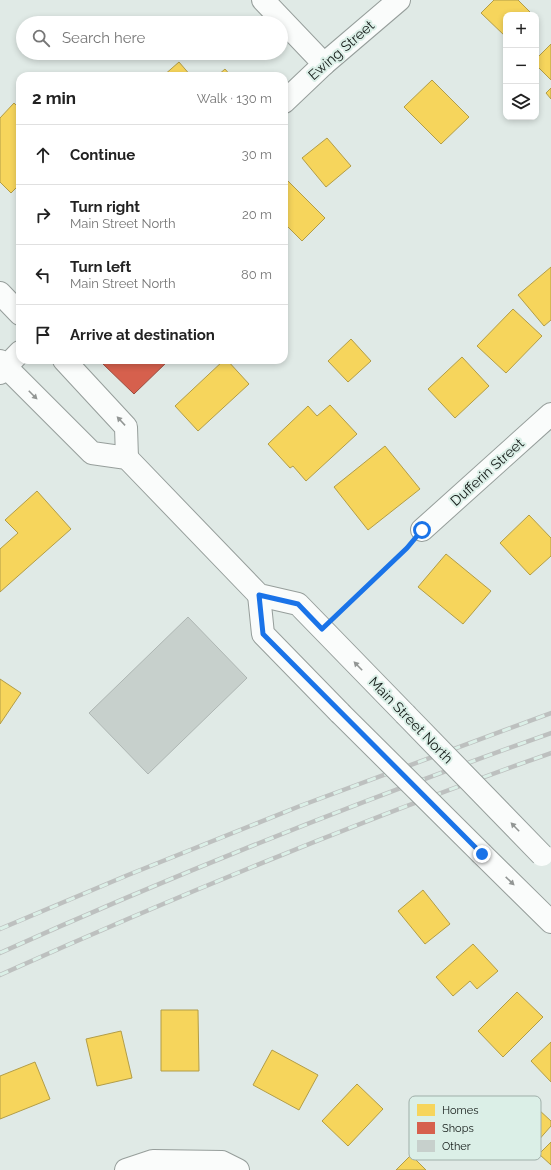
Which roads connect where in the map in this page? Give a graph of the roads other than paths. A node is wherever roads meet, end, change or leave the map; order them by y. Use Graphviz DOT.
graph roads {
  1 [pos="263,0"];
  2 [pos="399,0"];
  3 [pos="278,16"];
  4 [pos="288,26"];
  5 [pos="324,64"];
  6 [pos="288,98"];
  7 [pos="0,293"];
  8 [pos="16,310"];
  9 [pos="6,364"];
  10 [pos="68,364"];
  11 [pos="551,414"];
  12 [pos="127,458"];
  13 [pos="422,530"];
  14 [pos="259,595"];
  15 [pos="547,860"];
  16 [pos="551,922"];
  17 [pos="126,1170"];
  18 [pos="238,1170"];
  1 -- 3 [label="main road"];
  2 -- 5 [label="main road, Ewing Street"];
  4 -- 5 [label="main road"];
  5 -- 6 [label="main road, Ewing Street"];
  7 -- 8 [label="main road"];
  9 -- 12 [label="main road, one-way"];
  12 -- 10 [label="main road, one-way"];
  11 -- 13 [label="main road, Dufferin Street"];
  12 -- 14 [label="main road"];
  15 -- 14 [label="main road, Main Street North, one-way, bridge"];
  14 -- 16 [label="main road, one-way, bridge"];
  17 -- 18 [label="main road"];
}
